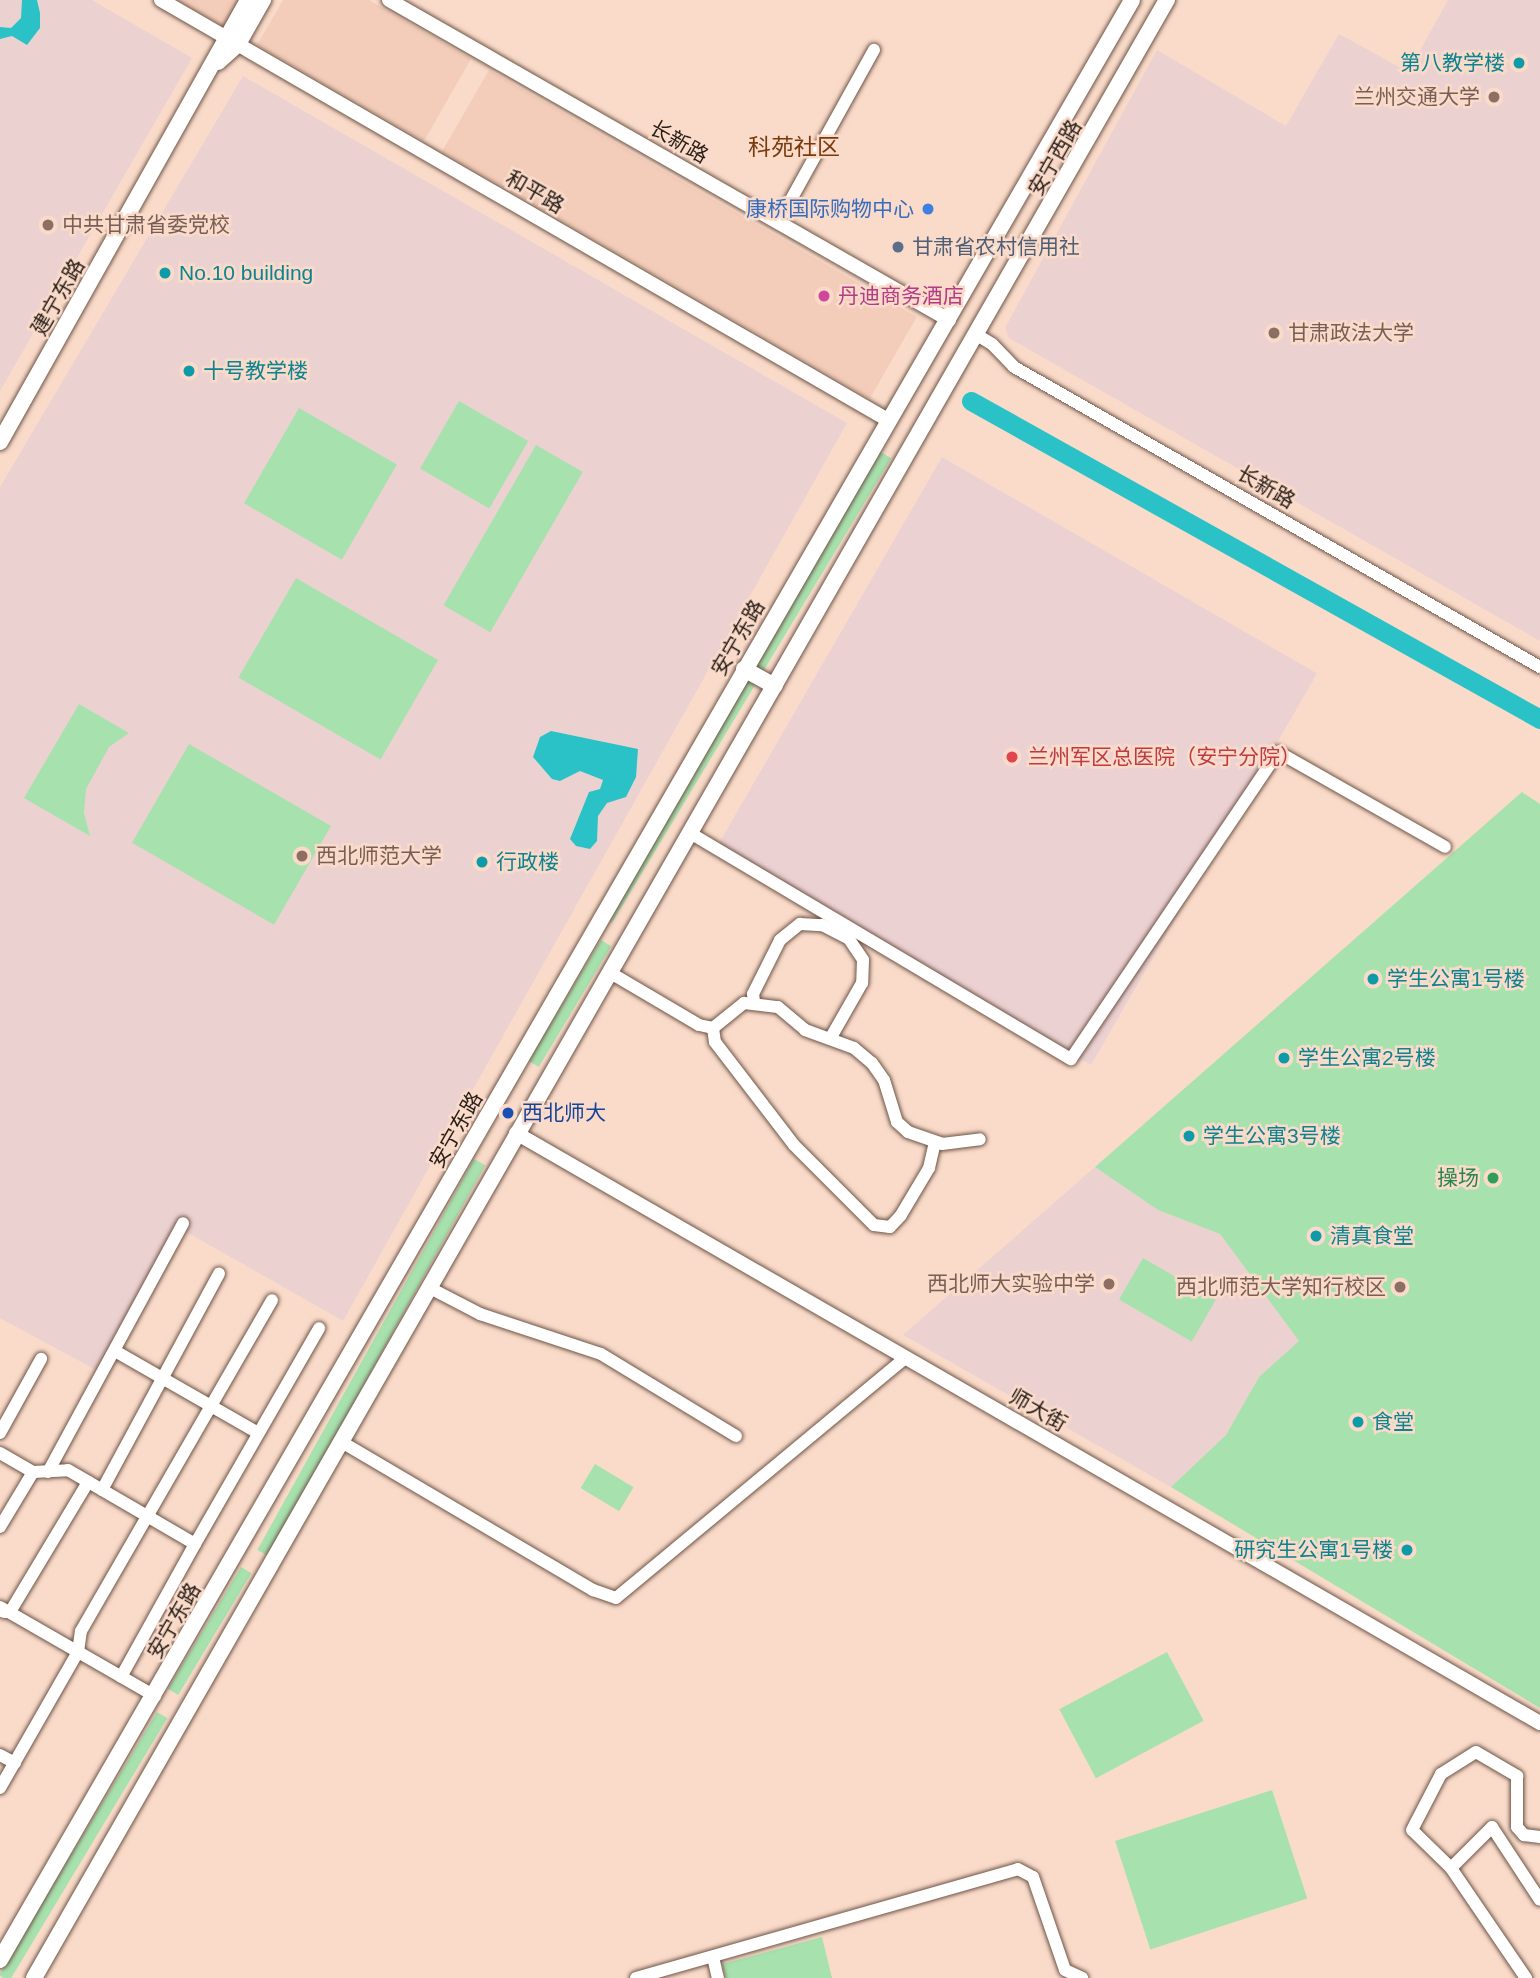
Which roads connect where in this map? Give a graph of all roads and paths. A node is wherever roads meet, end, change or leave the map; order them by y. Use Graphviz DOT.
graph roads {
  1 [pos="161,0"];
  2 [pos="248,0"];
  3 [pos="263,0"];
  4 [pos="389,0"];
  5 [pos="1132,0"];
  6 [pos="1167,0"];
  7 [pos="232,41"];
  8 [pos="874,50"];
  9 [pos="779,223"];
  10 [pos="949,320"];
  11 [pos="977,335"];
  12 [pos="888,420"];
  13 [pos="0,442"];
  14 [pos="1540,667"];
  15 [pos="744,669"];
  16 [pos="775,686"];
  17 [pos="690,833"];
  18 [pos="1445,847"];
  19 [pos="609,972"];
  20 [pos="754,1001"];
  21 [pos="713,1028"];
  22 [pos="830,1039"];
  23 [pos="516,1133"];
  24 [pos="981,1139"];
  25 [pos="935,1143"];
  26 [pos="183,1223"];
  27 [pos="219,1274"];
  28 [pos="428,1287"];
  29 [pos="272,1300"];
  30 [pos="319,1328"];
  31 [pos="115,1351"];
  32 [pos="905,1358"];
  33 [pos="41,1359"];
  34 [pos="163,1379"];
  35 [pos="211,1406"];
  36 [pos="0,1433"];
  37 [pos="258,1433"];
  38 [pos="736,1436"];
  39 [pos="340,1441"];
  40 [pos="0,1453"];
  41 [pos="33,1472"];
  42 [pos="48,1472"];
  43 [pos="88,1482"];
  44 [pos="102,1490"];
  45 [pos="148,1517"];
  46 [pos="0,1527"];
  47 [pos="195,1544"];
  48 [pos="3,1610"];
  49 [pos="78,1652"];
  50 [pos="121,1677"];
  51 [pos="155,1696"];
  52 [pos="1540,1723"];
  53 [pos="0,1755"];
  54 [pos="15,1763"];
  55 [pos="0,1788"];
  56 [pos="1540,1837"];
  57 [pos="1451,1868"];
  58 [pos="1540,1900"];
  59 [pos="713,1957"];
  60 [pos="0,1960"];
  61 [pos="34,1978"];
  62 [pos="636,1978"];
  63 [pos="718,1978"];
  64 [pos="1082,1978"];
  65 [pos="1526,1978"];
  1 -- 7 [label="street, 和平路"];
  2 -- 7 [label="main road, 建宁东路"];
  3 -- 7 [label="main road, 建宁东路"];
  4 -- 9 [label="street, 长新路"];
  5 -- 10 [label="main road, 安宁西路"];
  6 -- 11 [label="main road, 安宁西路"];
  7 -- 12 [label="street, 和平路"];
  7 -- 13 [label="main road, 建宁东路"];
  8 -- 9 [label="street"];
  9 -- 10 [label="street, 长新路"];
  10 -- 12 [label="main road, 安宁东路"];
  11 -- 14 [label="street, 长新路"];
  11 -- 16 [label="main road"];
  12 -- 15 [label="main road, 安宁东路"];
  15 -- 16 [label="main road"];
  15 -- 51 [label="main road, 安宁东路"];
  16 -- 17 [label="main road"];
  17 -- 18 [label="street"];
  17 -- 19 [label="main road"];
  19 -- 21 [label="street"];
  19 -- 23 [label="main road"];
  20 -- 21 [label="street"];
  20 -- 22 [label="street"];
  20 -- 22 [label="street"];
  21 -- 25 [label="street"];
  22 -- 25 [label="street"];
  23 -- 28 [label="main road"];
  23 -- 32 [label="street, 师大街"];
  24 -- 25 [label="street"];
  26 -- 31 [label="street"];
  27 -- 34 [label="street"];
  28 -- 38 [label="street"];
  28 -- 39 [label="main road"];
  29 -- 35 [label="street"];
  30 -- 37 [label="street"];
  31 -- 34 [label="street"];
  31 -- 42 [label="street"];
  32 -- 39 [label="street"];
  32 -- 52 [label="street, 师大街"];
  33 -- 36 [label="street"];
  34 -- 35 [label="street"];
  34 -- 44 [label="street"];
  35 -- 37 [label="street"];
  35 -- 45 [label="street"];
  37 -- 47 [label="street"];
  39 -- 61 [label="main road"];
  40 -- 41 [label="street"];
  41 -- 42 [label="street"];
  41 -- 46 [label="street"];
  42 -- 43 [label="street"];
  43 -- 44 [label="street"];
  43 -- 48 [label="street"];
  44 -- 45 [label="street"];
  45 -- 47 [label="street"];
  45 -- 49 [label="street"];
  47 -- 50 [label="street"];
  48 -- 49 [label="street"];
  49 -- 50 [label="street"];
  49 -- 54 [label="street"];
  50 -- 51 [label="street"];
  51 -- 60 [label="main road, 安宁东路"];
  53 -- 54 [label="street"];
  54 -- 55 [label="street"];
  56 -- 57 [label="street"];
  57 -- 58 [label="street"];
  57 -- 65 [label="street"];
  59 -- 62 [label="street"];
  59 -- 63 [label="street"];
  59 -- 64 [label="street"];
}
